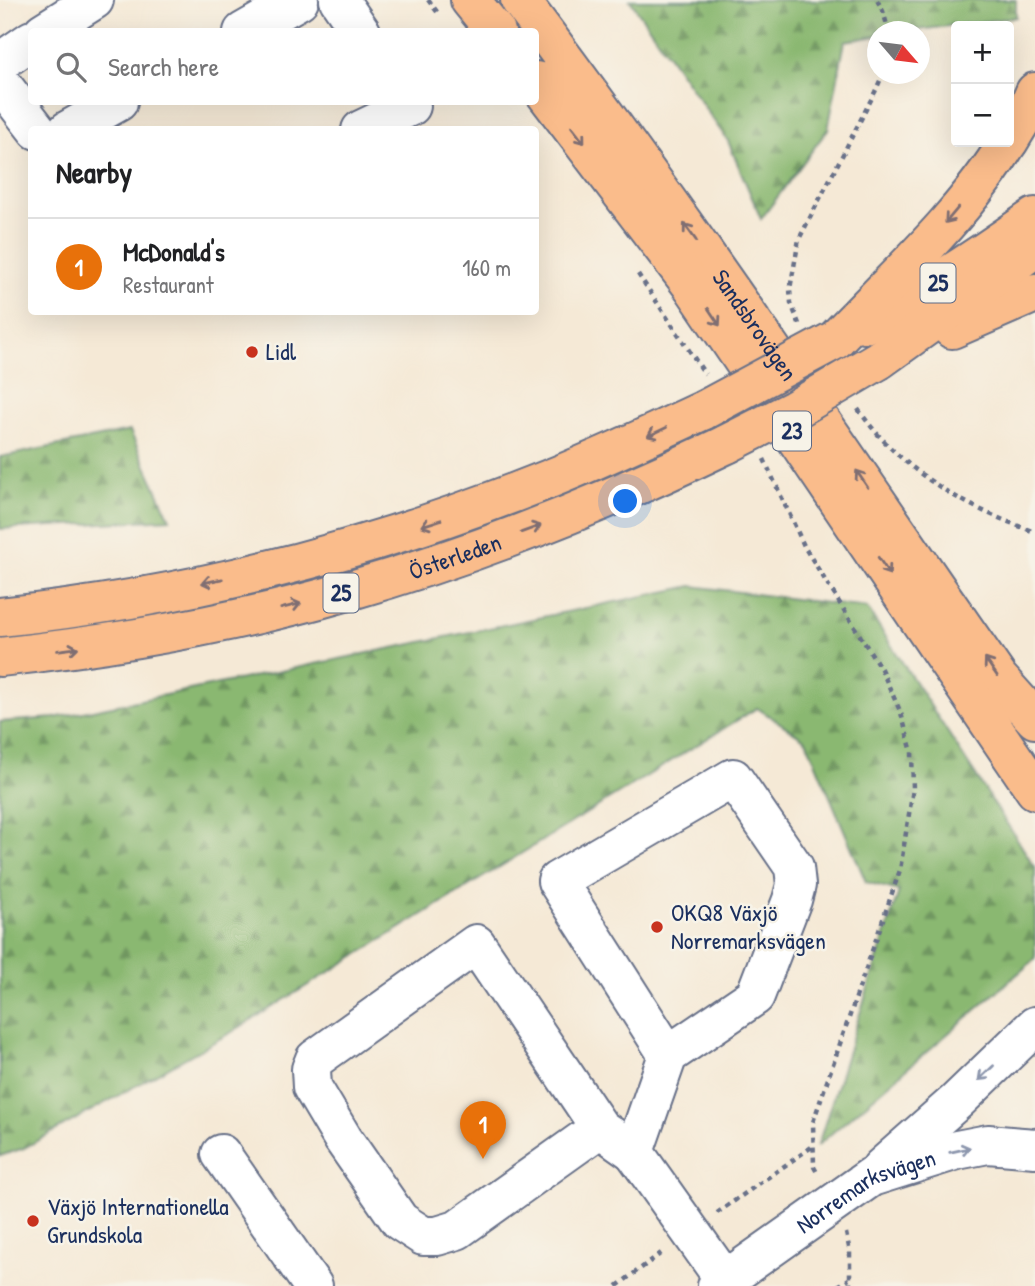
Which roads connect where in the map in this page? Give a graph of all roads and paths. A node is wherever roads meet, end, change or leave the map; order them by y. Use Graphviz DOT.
graph roads {
  1 [pos="93,0"];
  2 [pos="299,0"];
  3 [pos="339,0"];
  4 [pos="470,0"];
  5 [pos="520,0"];
  6 [pos="877,0"];
  7 [pos="886,21"];
  8 [pos="49,28"];
  9 [pos="250,28"];
  10 [pos="357,28"];
  11 [pos="493,28"];
  12 [pos="28,43"];
  13 [pos="0,62"];
  14 [pos="0,82"];
  15 [pos="539,85"];
  16 [pos="1035,92"];
  17 [pos="113,105"];
  18 [pos="414,112"];
  19 [pos="34,126"];
  20 [pos="75,126"];
  21 [pos="373,126"];
  22 [pos="1014,133"];
  23 [pos="1005,147"];
  24 [pos="1035,218"];
  25 [pos="1035,248"];
  26 [pos="637,274"];
  27 [pos="1035,293"];
  28 [pos="835,340"];
  29 [pos="879,360"];
  30 [pos="706,394"];
  31 [pos="742,447"];
  32 [pos="0,617"];
  33 [pos="0,657"];
  34 [pos="1035,719"];
  35 [pos="1035,790"];
  36 [pos="1035,1026"];
  37 [pos="668,1055"];
  38 [pos="600,1128"];
  39 [pos="1035,1148"];
  40 [pos="634,1152"];
  41 [pos="221,1154"];
  42 [pos="872,1177"];
  43 [pos="832,1205"];
  44 [pos="849,1279"];
  45 [pos="724,1284"];
  46 [pos="313,1286"];
  47 [pos="838,1286"];
  48 [pos="850,1286"];
  1 -- 8 [label="street"];
  2 -- 9 [label="street"];
  3 -- 10 [label="street"];
  4 -- 11 [label="main road"];
  34 -- 5 [label="main road, Sandsbrovägen, one-way"];
  6 -- 7 [label="path"];
  12 -- 13 [label="street"];
  14 -- 19 [label="street"];
  15 -- 35 [label="main road, Sandsbrovägen / 23, one-way"];
  16 -- 22 [label="main road"];
  17 -- 20 [label="street"];
  18 -- 21 [label="street"];
  23 -- 28 [label="main road, one-way"];
  24 -- 28 [label="main road, 25"];
  25 -- 29 [label="main road, 25"];
  26 -- 30 [label="path"];
  27 -- 29 [label="main road"];
  28 -- 30 [label="main road, Österleden / 25, bridge"];
  29 -- 31 [label="main road, Österleden / 25, bridge"];
  30 -- 32 [label="main road, Österleden / 25, one-way"];
  33 -- 31 [label="main road, Österleden / 25, one-way"];
  31 -- 43 [label="path"];
  36 -- 42 [label="street, one-way"];
  37 -- 37 [label="street"];
  37 -- 40 [label="street"];
  38 -- 38 [label="street"];
  38 -- 40 [label="street"];
  42 -- 39 [label="street, Norremarksvägen, one-way"];
  40 -- 45 [label="street"];
  41 -- 46 [label="street"];
  42 -- 43 [label="street, Norremarksvägen"];
  43 -- 44 [label="path"];
  43 -- 45 [label="street, Norremarksvägen"];
  44 -- 47 [label="path"];
  44 -- 48 [label="path"];
}
